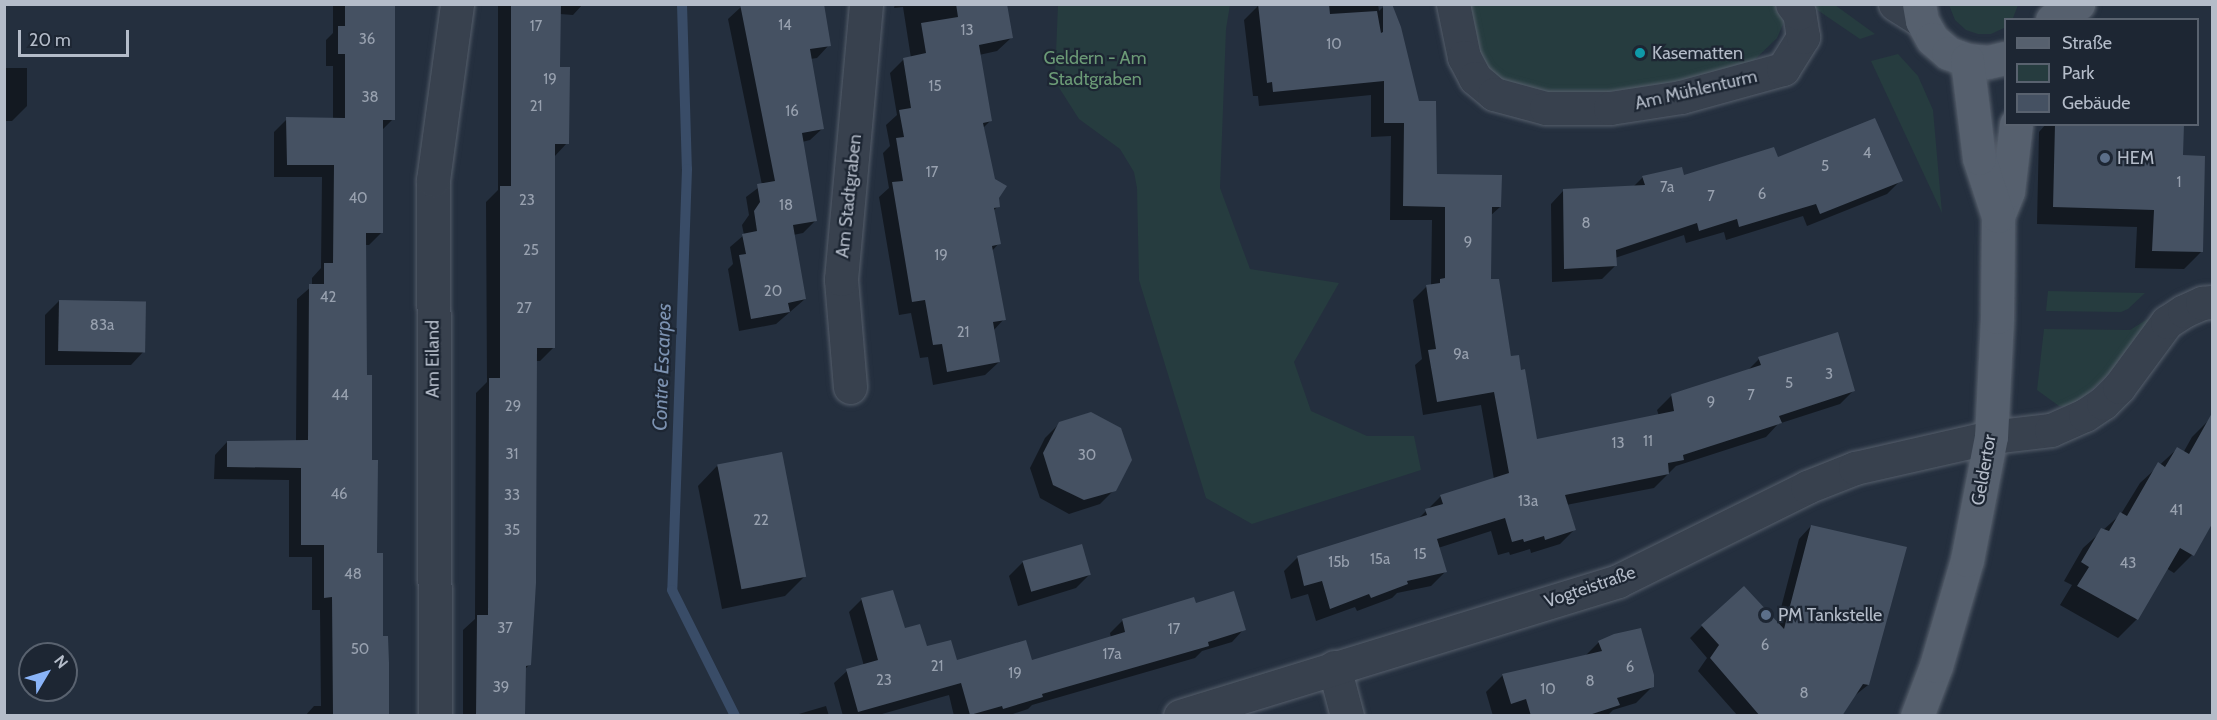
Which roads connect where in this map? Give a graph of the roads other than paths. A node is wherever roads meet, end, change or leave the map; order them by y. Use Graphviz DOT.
graph roads {
  1 [pos="457,4"];
  2 [pos="867,4"];
  3 [pos="1453,4"];
  4 [pos="1792,4"];
  5 [pos="2078,4"];
  6 [pos="1912,10"];
  7 [pos="2055,18"];
  8 [pos="2004,58"];
  9 [pos="1967,60"];
  10 [pos="2016,126"];
  11 [pos="1998,216"];
  12 [pos="2212,302"];
  13 [pos="850,387"];
  14 [pos="1991,437"];
  15 [pos="1334,667"];
  16 [pos="435,716"];
  17 [pos="1180,716"];
  18 [pos="1347,716"];
  19 [pos="1917,716"];
  1 -- 16 [label="street, Am Eiland"];
  2 -- 13 [label="street, Am Stadtgraben"];
  3 -- 4 [label="street, Am Mühlenturm"];
  5 -- 7 [label="main road"];
  6 -- 9 [label="main road"];
  8 -- 9 [label="main road"];
  9 -- 11 [label="main road, Geldertor"];
  10 -- 11 [label="main road, Geldertor"];
  11 -- 14 [label="main road, Geldertor"];
  12 -- 14 [label="street, Vogteistraße"];
  14 -- 15 [label="street, Vogteistraße"];
  14 -- 19 [label="main road, Geldertor"];
  15 -- 17 [label="street, Vogteistraße"];
  15 -- 18 [label="street"];
}
